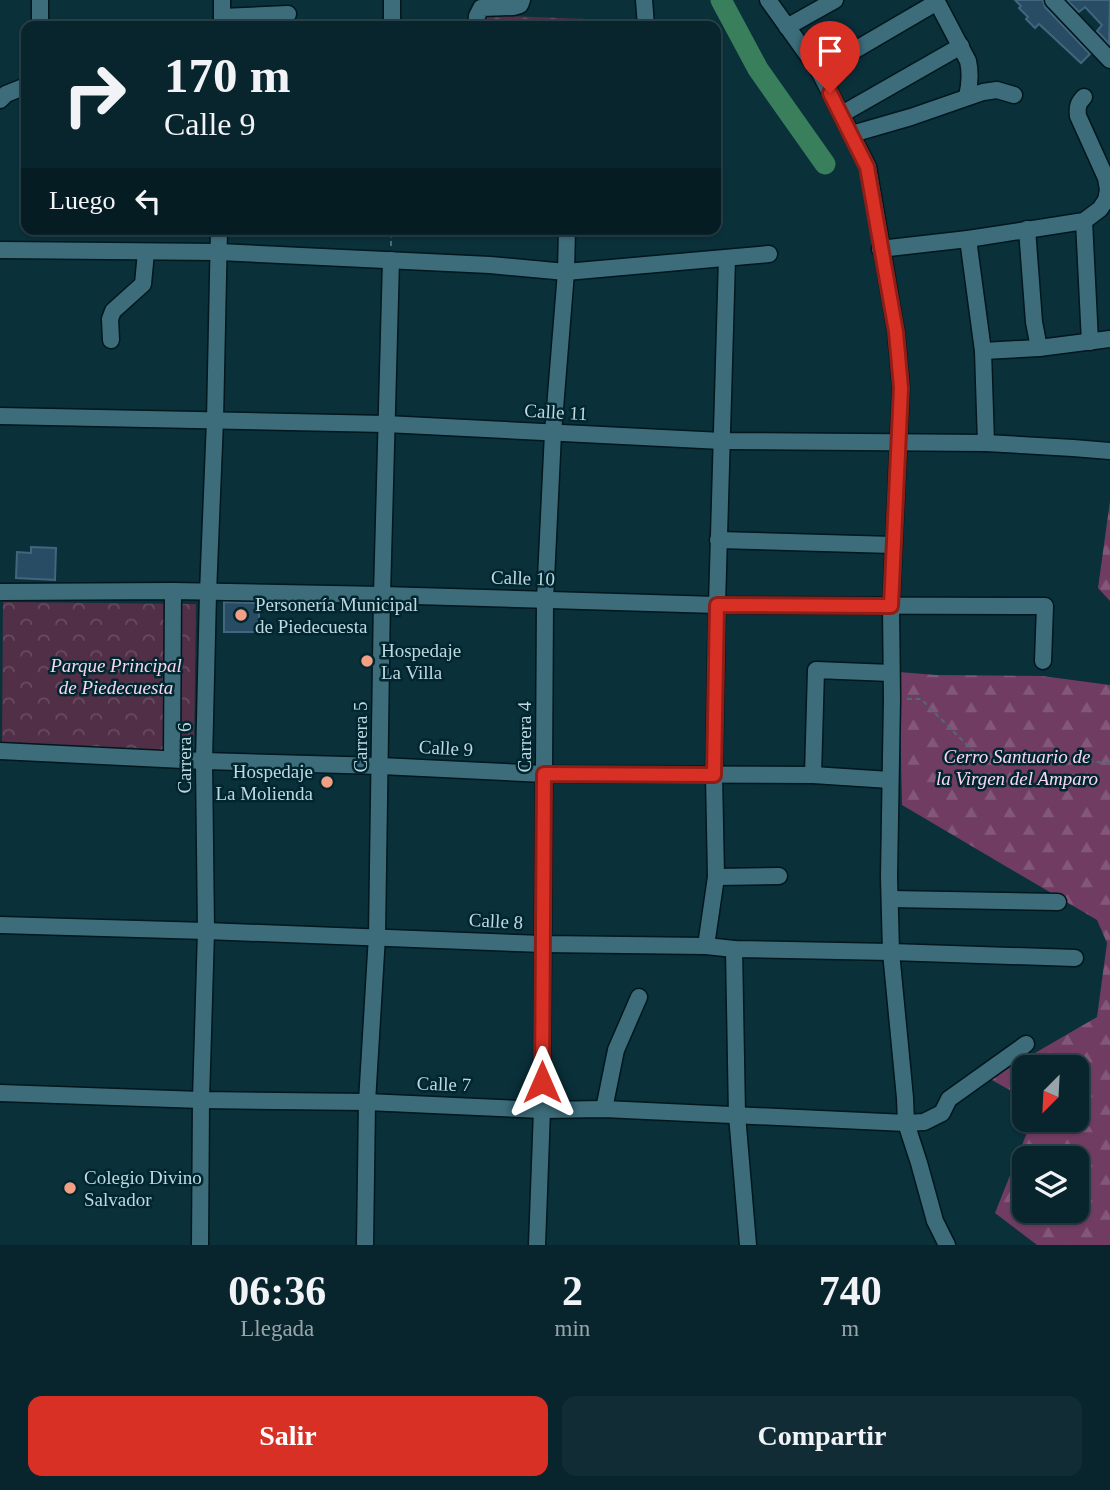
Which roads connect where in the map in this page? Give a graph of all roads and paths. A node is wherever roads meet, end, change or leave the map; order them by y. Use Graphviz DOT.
graph roads {
  1 [pos="40,0"];
  2 [pos="392,0"];
  3 [pos="522,0"];
  4 [pos="645,0"];
  5 [pos="768,0"];
  6 [pos="835,0"];
  7 [pos="1053,0"];
  8 [pos="937,1"];
  9 [pos="222,14"];
  10 [pos="288,14"];
  11 [pos="40,21"];
  12 [pos="392,21"];
  13 [pos="476,21"];
  14 [pos="646,21"];
  15 [pos="788,27"];
  16 [pos="961,46"];
  17 [pos="1110,61"];
  18 [pos="819,71"];
  19 [pos="21,88"];
  20 [pos="1014,95"];
  21 [pos="967,97"];
  22 [pos="1084,97"];
  23 [pos="0,100"];
  24 [pos="842,114"];
  25 [pos="852,134"];
  26 [pos="1084,221"];
  27 [pos="1027,229"];
  28 [pos="219,235"];
  29 [pos="391,235"];
  30 [pos="568,235"];
  31 [pos="968,239"];
  32 [pos="880,249"];
  33 [pos="0,250"];
  34 [pos="146,252"];
  35 [pos="219,252"];
  36 [pos="769,254"];
  37 [pos="727,258"];
  38 [pos="391,260"];
  39 [pos="566,272"];
  40 [pos="1110,339"];
  41 [pos="111,340"];
  42 [pos="1090,342"];
  43 [pos="1039,348"];
  44 [pos="983,351"];
  45 [pos="0,416"];
  46 [pos="215,420"];
  47 [pos="386,424"];
  48 [pos="553,433"];
  49 [pos="722,441"];
  50 [pos="898,442"];
  51 [pos="986,443"];
  52 [pos="1110,452"];
  53 [pos="718,540"];
  54 [pos="893,545"];
  55 [pos="173,591"];
  56 [pos="0,592"];
  57 [pos="208,593"];
  58 [pos="382,595"];
  59 [pos="545,600"];
  60 [pos="717,605"];
  61 [pos="891,606"];
  62 [pos="1043,661"];
  63 [pos="891,673"];
  64 [pos="892,699"];
  65 [pos="0,751"];
  66 [pos="172,759"];
  67 [pos="204,761"];
  68 [pos="1110,763"];
  69 [pos="381,766"];
  70 [pos="544,774"];
  71 [pos="714,775"];
  72 [pos="813,775"];
  73 [pos="890,780"];
  74 [pos="779,876"];
  75 [pos="716,877"];
  76 [pos="890,899"];
  77 [pos="1058,902"];
  78 [pos="0,925"];
  79 [pos="206,930"];
  80 [pos="377,936"];
  81 [pos="543,944"];
  82 [pos="706,947"];
  83 [pos="734,949"];
  84 [pos="891,952"];
  85 [pos="1075,958"];
  86 [pos="639,997"];
  87 [pos="1026,1044"];
  88 [pos="0,1093"];
  89 [pos="201,1100"];
  90 [pos="367,1102"];
  91 [pos="604,1109"];
  92 [pos="542,1110"];
  93 [pos="737,1115"];
  94 [pos="905,1123"];
  95 [pos="200,1245"];
  96 [pos="365,1245"];
  97 [pos="537,1245"];
  98 [pos="748,1245"];
  99 [pos="947,1245"];
  1 -- 11 [label="street"];
  2 -- 12 [label="street"];
  3 -- 13 [label="street"];
  4 -- 14 [label="street"];
  5 -- 15 [label="street"];
  6 -- 15 [label="street"];
  7 -- 17 [label="street"];
  8 -- 16 [label="street"];
  8 -- 18 [label="street"];
  9 -- 10 [label="street"];
  15 -- 18 [label="street"];
  16 -- 21 [label="street"];
  16 -- 24 [label="street"];
  18 -- 24 [label="street"];
  19 -- 23 [label="street"];
  20 -- 21 [label="street"];
  21 -- 25 [label="street"];
  22 -- 26 [label="street"];
  24 -- 25 [label="street"];
  25 -- 32 [label="street"];
  26 -- 27 [label="street"];
  26 -- 42 [label="street"];
  27 -- 31 [label="street"];
  27 -- 43 [label="street"];
  28 -- 35 [label="street, Carrera 6"];
  29 -- 38 [label="path"];
  30 -- 39 [label="street, Carrera 4"];
  31 -- 32 [label="street"];
  31 -- 44 [label="street"];
  32 -- 50 [label="street"];
  33 -- 34 [label="street"];
  34 -- 35 [label="street"];
  34 -- 41 [label="street"];
  35 -- 38 [label="street"];
  35 -- 46 [label="street, Carrera 6"];
  36 -- 37 [label="street"];
  37 -- 39 [label="street"];
  37 -- 49 [label="street"];
  38 -- 39 [label="street"];
  38 -- 47 [label="street, Carrera 5"];
  39 -- 48 [label="street, Carrera 4"];
  40 -- 42 [label="street"];
  42 -- 43 [label="street"];
  43 -- 44 [label="street"];
  44 -- 51 [label="street"];
  45 -- 46 [label="street, Calle 11"];
  46 -- 47 [label="street, Calle 11"];
  46 -- 57 [label="street, Carrera 6"];
  47 -- 48 [label="street, Calle 11"];
  47 -- 58 [label="street, Carrera 5"];
  48 -- 49 [label="street, Calle 11"];
  48 -- 59 [label="street, Carrera 4"];
  49 -- 50 [label="street, Calle 11"];
  49 -- 53 [label="street"];
  50 -- 51 [label="street, Calle 11"];
  50 -- 54 [label="street"];
  51 -- 52 [label="street, Calle 11"];
  53 -- 54 [label="street"];
  53 -- 60 [label="street"];
  54 -- 61 [label="street"];
  55 -- 56 [label="street, Calle 10"];
  55 -- 57 [label="street, Calle 10"];
  55 -- 66 [label="street"];
  57 -- 58 [label="street, Calle 10"];
  57 -- 67 [label="street, Carrera 6"];
  58 -- 59 [label="street, Calle 10"];
  58 -- 69 [label="street, Carrera 5"];
  59 -- 60 [label="street, Calle 10"];
  59 -- 70 [label="street, Carrera 4"];
  60 -- 61 [label="street, Calle 10"];
  60 -- 71 [label="street"];
  61 -- 62 [label="street, Calle 10"];
  61 -- 63 [label="street"];
  63 -- 64 [label="street"];
  63 -- 72 [label="street"];
  64 -- 68 [label="path"];
  64 -- 73 [label="street"];
  65 -- 66 [label="street, Calle 9"];
  66 -- 67 [label="street, Calle 9"];
  67 -- 69 [label="street, Calle 9"];
  67 -- 79 [label="street, Carrera 6"];
  69 -- 70 [label="street, Calle 9"];
  69 -- 80 [label="street, Carrera 5"];
  70 -- 71 [label="street, Calle 9"];
  70 -- 81 [label="street, Carrera 4"];
  71 -- 72 [label="street, Calle 9"];
  71 -- 75 [label="street"];
  72 -- 73 [label="street, Calle 9"];
  73 -- 76 [label="street"];
  74 -- 75 [label="street"];
  75 -- 82 [label="street"];
  76 -- 77 [label="street"];
  76 -- 84 [label="street"];
  78 -- 79 [label="street, Calle 8"];
  79 -- 80 [label="street, Calle 8"];
  79 -- 89 [label="street, Carrera 6"];
  80 -- 81 [label="street, Calle 8"];
  80 -- 90 [label="street, Carrera 5"];
  81 -- 82 [label="street, Calle 8"];
  81 -- 92 [label="street, Carrera 4"];
  82 -- 83 [label="street, Calle 8"];
  83 -- 84 [label="street, Calle 8"];
  83 -- 93 [label="street"];
  84 -- 85 [label="street, Calle 8"];
  84 -- 94 [label="street"];
  86 -- 91 [label="street"];
  87 -- 94 [label="street, Calle 7"];
  88 -- 89 [label="street, Calle 7"];
  89 -- 90 [label="street, Calle 7"];
  89 -- 95 [label="street, Carrera 6"];
  90 -- 92 [label="street, Calle 7"];
  90 -- 96 [label="street, Carrera 5"];
  91 -- 92 [label="street, Calle 7"];
  91 -- 93 [label="street, Calle 7"];
  92 -- 97 [label="street, Carrera 4"];
  93 -- 94 [label="street, Calle 7"];
  93 -- 98 [label="street"];
  94 -- 99 [label="street"];
}
